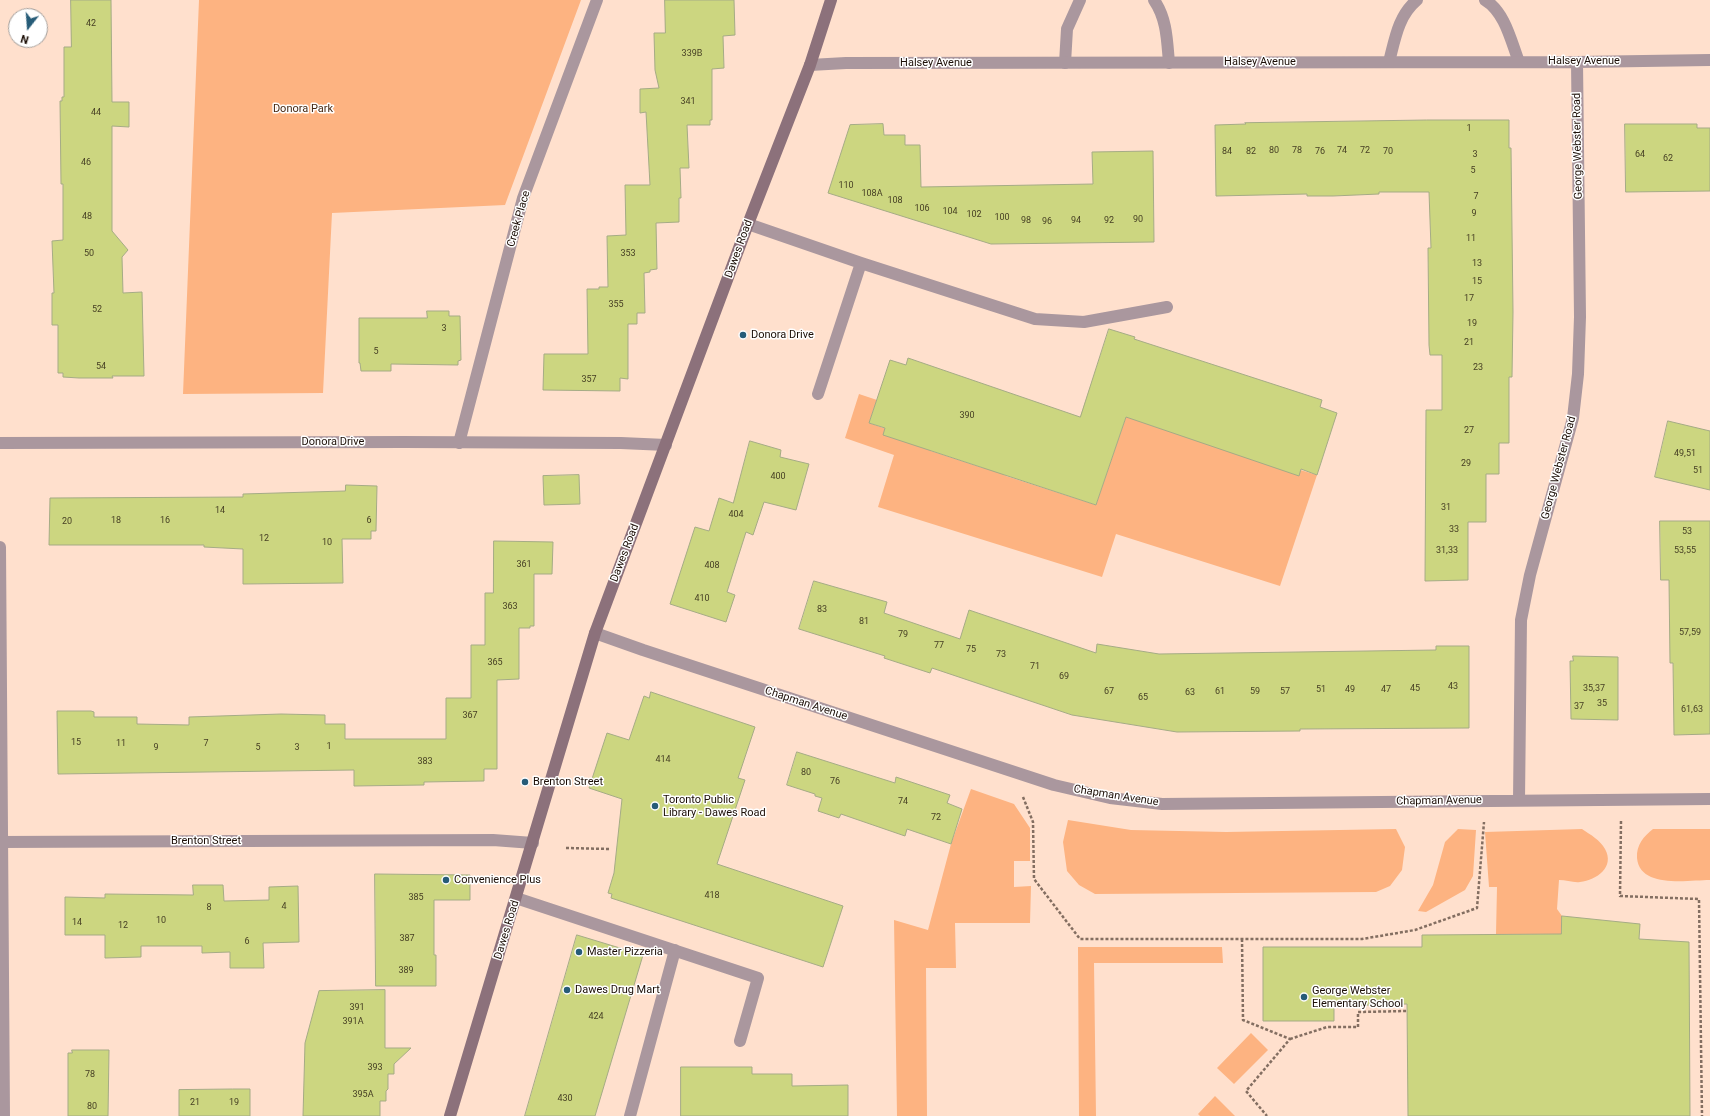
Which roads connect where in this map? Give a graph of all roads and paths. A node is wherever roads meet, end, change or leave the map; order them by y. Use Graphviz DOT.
graph roads {
  1 [pos="597,0"];
  2 [pos="831,0"];
  3 [pos="1080,0"];
  4 [pos="1154,0"];
  5 [pos="1417,0"];
  6 [pos="1485,0"];
  7 [pos="1710,60"];
  8 [pos="1169,62"];
  9 [pos="1388,62"];
  10 [pos="1519,62"];
  11 [pos="1577,62"];
  12 [pos="1066,63"];
  13 [pos="810,65"];
  14 [pos="748,224"];
  15 [pos="861,263"];
  16 [pos="1167,307"];
  17 [pos="818,394"];
  18 [pos="0,443"];
  19 [pos="459,443"];
  20 [pos="666,446"];
  21 [pos="0,547"];
  22 [pos="595,633"];
  23 [pos="1022,795"];
  24 [pos="1710,799"];
  25 [pos="1519,800"];
  26 [pos="1621,820"];
  27 [pos="1484,821"];
  28 [pos="1,842"];
  29 [pos="533,843"];
  30 [pos="566,848"];
  31 [pos="610,848"];
  32 [pos="516,898"];
  33 [pos="1242,939"];
  34 [pos="675,950"];
  35 [pos="1407,1012"];
  36 [pos="1290,1039"];
  37 [pos="740,1041"];
  38 [pos="4,1116"];
  39 [pos="450,1116"];
  40 [pos="630,1116"];
  41 [pos="1267,1116"];
  42 [pos="1702,1116"];
  1 -- 19 [label="street, Creek Place"];
  2 -- 13 [label="street, Dawes Road"];
  3 -- 12 [label="street"];
  4 -- 8 [label="street"];
  5 -- 9 [label="street"];
  6 -- 10 [label="street"];
  7 -- 11 [label="street, Halsey Avenue"];
  8 -- 9 [label="street, Halsey Avenue"];
  8 -- 12 [label="street, Halsey Avenue"];
  9 -- 10 [label="street, Halsey Avenue"];
  10 -- 11 [label="street, Halsey Avenue"];
  11 -- 25 [label="street, George Webster Road"];
  12 -- 13 [label="street, Halsey Avenue"];
  13 -- 14 [label="street, Dawes Road"];
  14 -- 15 [label="street"];
  14 -- 20 [label="street, Dawes Road"];
  15 -- 16 [label="street"];
  15 -- 17 [label="street"];
  18 -- 19 [label="street, Donora Drive"];
  19 -- 20 [label="street, Donora Drive"];
  20 -- 22 [label="street, Dawes Road"];
  21 -- 28 [label="street"];
  22 -- 25 [label="street, Chapman Avenue"];
  22 -- 29 [label="street, Dawes Road"];
  23 -- 33 [label="path"];
  24 -- 25 [label="street, Chapman Avenue"];
  26 -- 42 [label="path"];
  27 -- 33 [label="path"];
  28 -- 29 [label="street, Brenton Street"];
  28 -- 38 [label="street"];
  29 -- 32 [label="street, Dawes Road"];
  30 -- 31 [label="path"];
  32 -- 34 [label="street"];
  32 -- 39 [label="street, Dawes Road"];
  33 -- 36 [label="path"];
  34 -- 37 [label="street"];
  34 -- 40 [label="street"];
  35 -- 36 [label="path"];
  36 -- 41 [label="path"];
}
